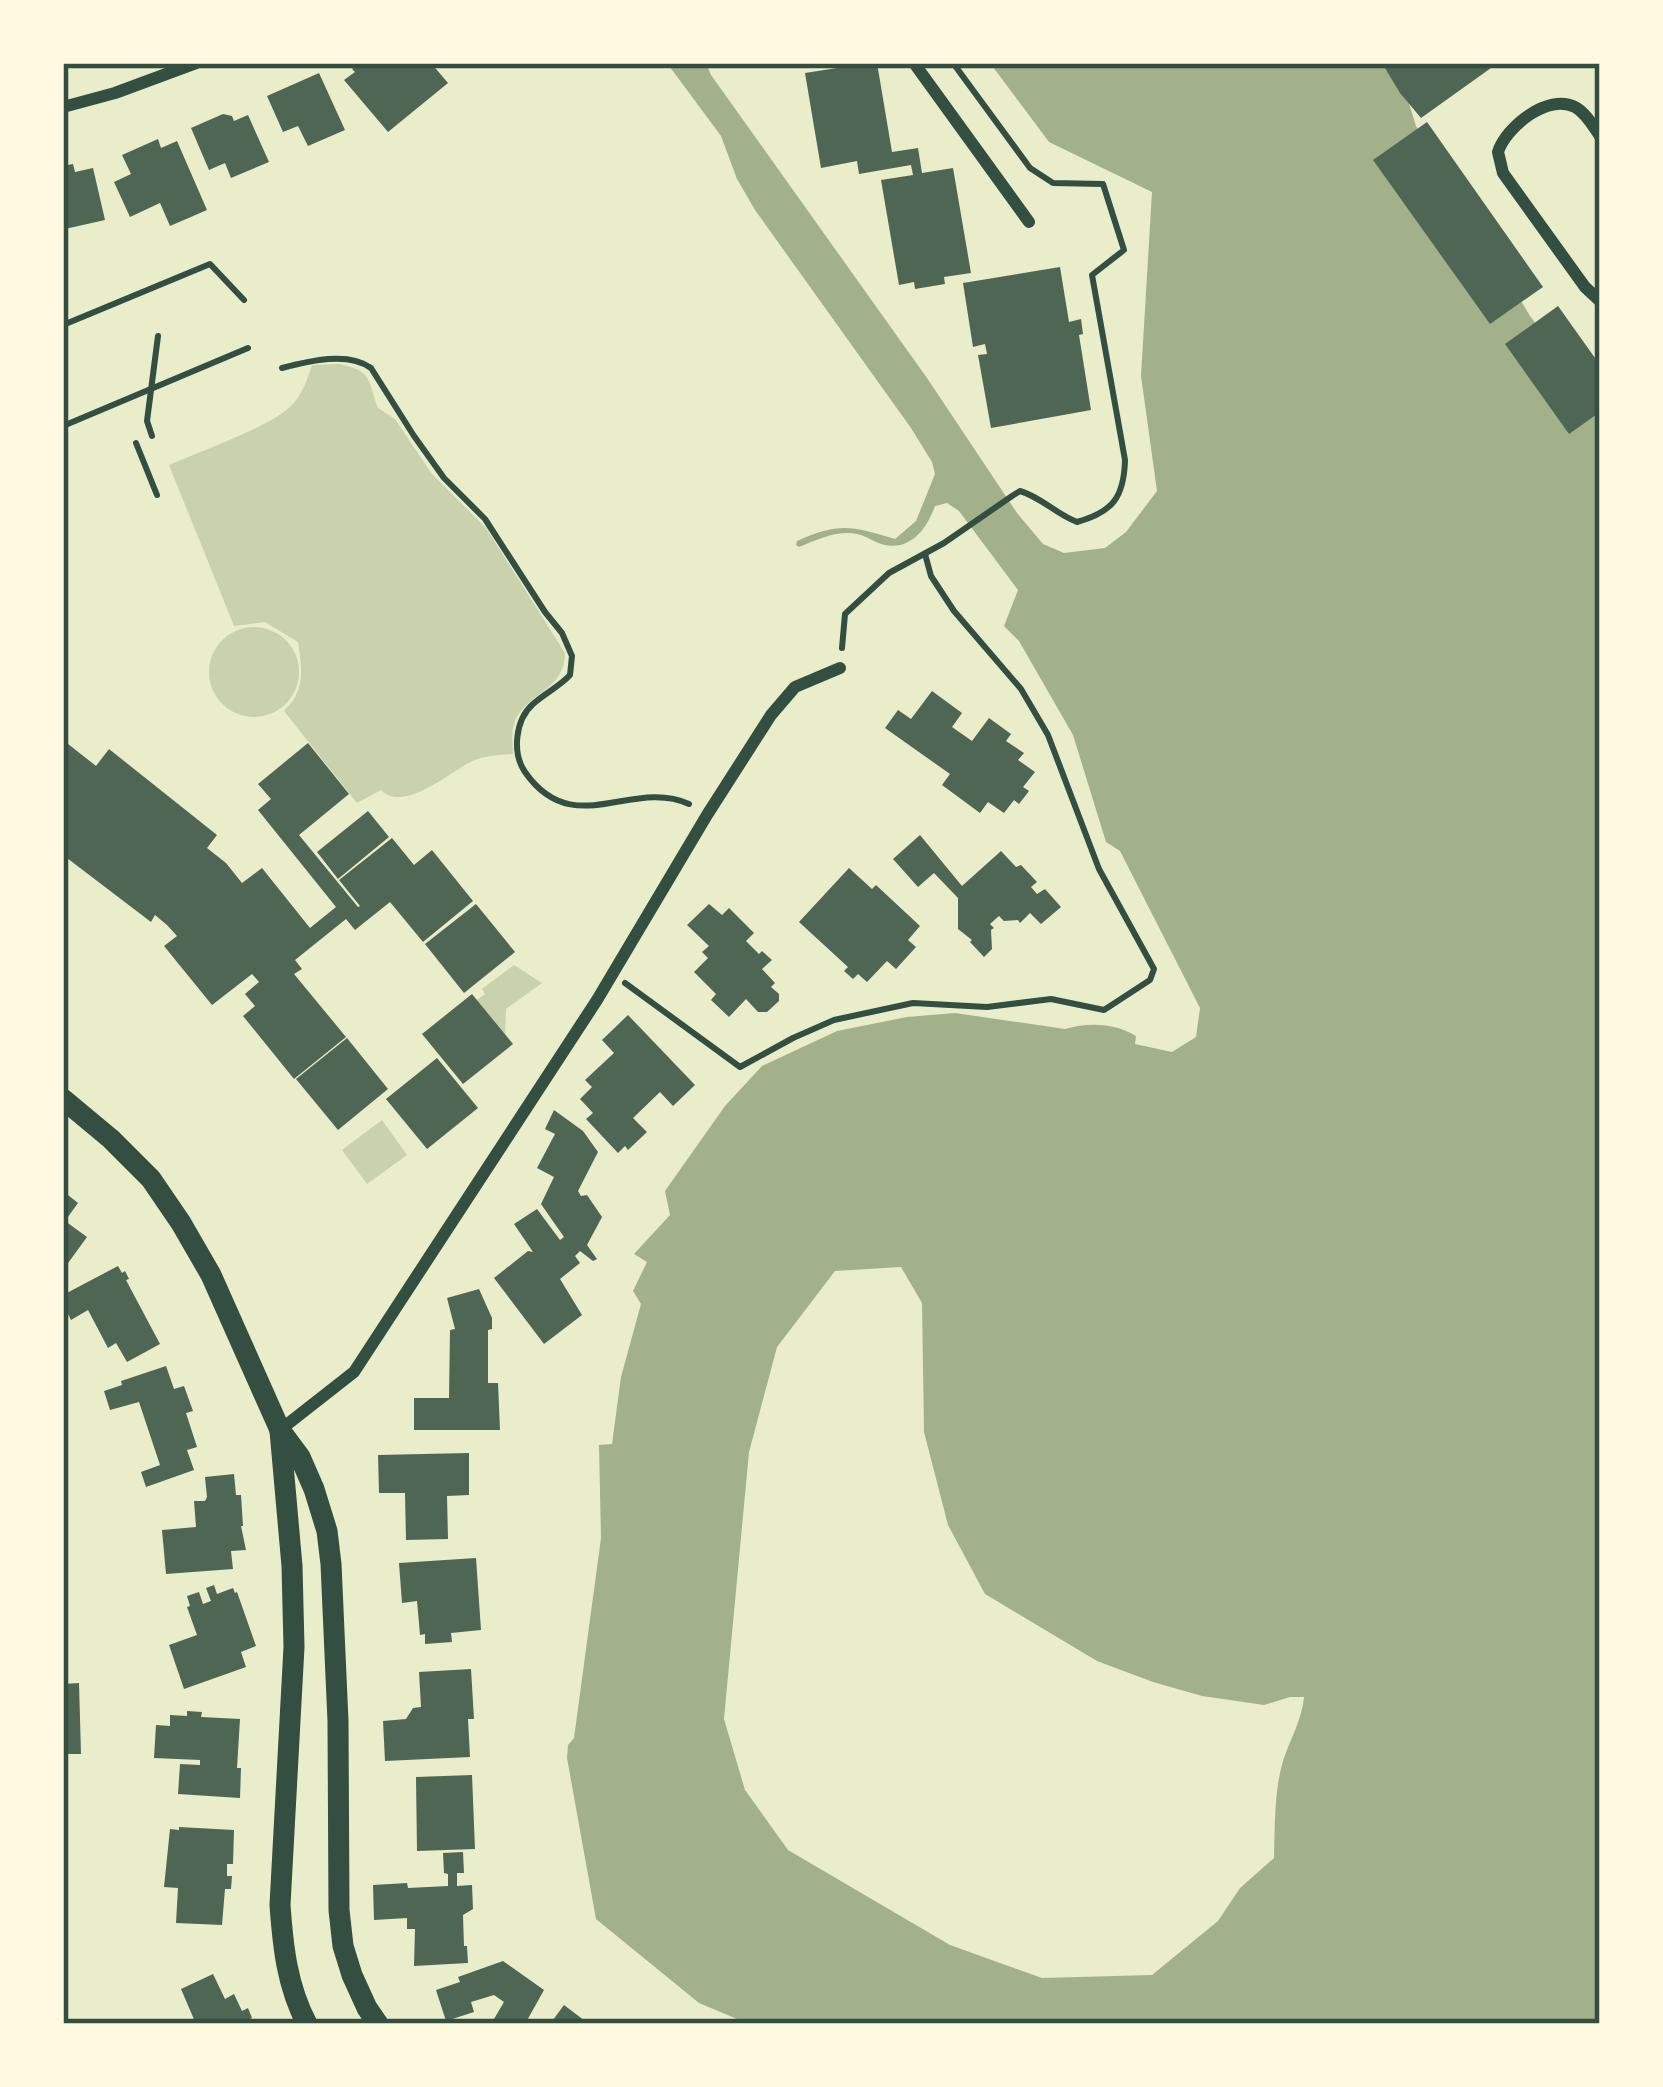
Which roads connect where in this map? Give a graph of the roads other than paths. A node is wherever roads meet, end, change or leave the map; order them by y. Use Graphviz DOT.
graph roads {
  1 [pos="196,63"];
  2 [pos="914,63"];
  3 [pos="63,107"];
  4 [pos="1600,136"];
  5 [pos="1029,223"];
  6 [pos="1600,301"];
  7 [pos="840,668"];
  8 [pos="63,1099"];
  9 [pos="280,1430"];
  10 [pos="307,2024"];
  11 [pos="378,2024"];
  1 -- 3 [label="street"];
  2 -- 5 [label="street"];
  4 -- 6 [label="street"];
  7 -- 9 [label="street"];
  8 -- 9 [label="street"];
  9 -- 10 [label="street"];
  9 -- 11 [label="street"];
}
